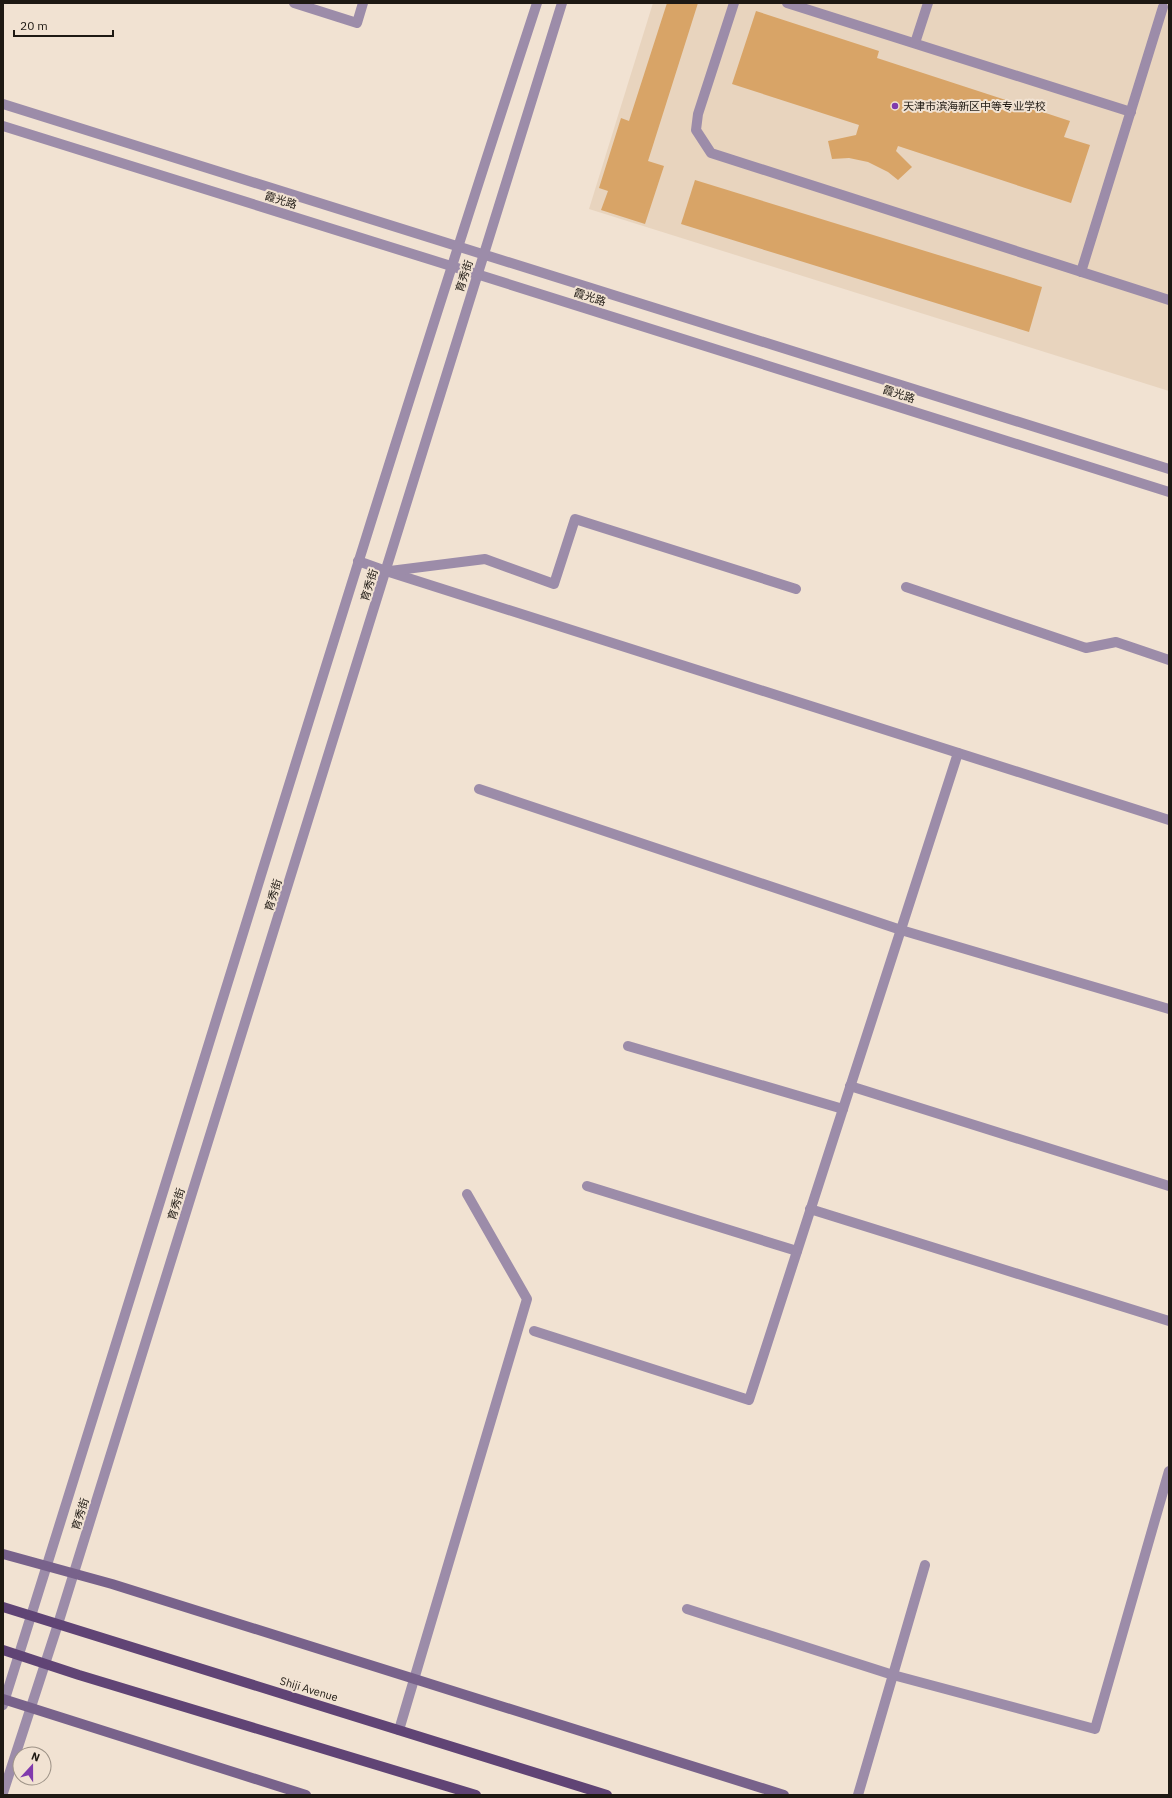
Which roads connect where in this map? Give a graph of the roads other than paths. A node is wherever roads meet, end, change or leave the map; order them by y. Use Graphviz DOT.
graph roads {
  1 [pos="294,3"];
  2 [pos="363,3"];
  3 [pos="537,3"];
  4 [pos="562,3"];
  5 [pos="734,3"];
  6 [pos="787,3"];
  7 [pos="928,3"];
  8 [pos="1163,7"];
  9 [pos="915,44"];
  10 [pos="3,104"];
  11 [pos="1131,112"];
  12 [pos="3,126"];
  13 [pos="458,246"];
  14 [pos="484,254"];
  15 [pos="451,266"];
  16 [pos="1081,272"];
  17 [pos="477,274"];
  18 [pos="1169,300"];
  19 [pos="1169,469"];
  20 [pos="1169,492"];
  21 [pos="358,560"];
  22 [pos="386,571"];
  23 [pos="906,587"];
  24 [pos="796,589"];
  25 [pos="1169,660"];
  26 [pos="958,753"];
  27 [pos="479,788"];
  28 [pos="1169,820"];
  29 [pos="901,930"];
  30 [pos="1169,1009"];
  31 [pos="628,1046"];
  32 [pos="850,1086"];
  33 [pos="843,1109"];
  34 [pos="587,1186"];
  35 [pos="1169,1186"];
  36 [pos="467,1194"];
  37 [pos="810,1209"];
  38 [pos="796,1252"];
  39 [pos="1169,1321"];
  40 [pos="534,1331"];
  41 [pos="1169,1471"];
  42 [pos="3,1554"];
  43 [pos="925,1565"];
  44 [pos="47,1567"];
  45 [pos="74,1574"];
  46 [pos="3,1607"];
  47 [pos="687,1609"];
  48 [pos="31,1616"];
  49 [pos="58,1624"];
  50 [pos="3,1650"];
  51 [pos="19,1656"];
  52 [pos="45,1664"];
  53 [pos="893,1675"];
  54 [pos="414,1678"];
  55 [pos="4,1701"];
  56 [pos="31,1708"];
  57 [pos="399,1730"];
  58 [pos="3,1793"];
  59 [pos="306,1795"];
  60 [pos="476,1795"];
  61 [pos="607,1795"];
  62 [pos="784,1795"];
  63 [pos="858,1795"];
  1 -- 2 [label="street"];
  3 -- 13 [label="street, 育秀街"];
  4 -- 14 [label="street, 育秀街"];
  5 -- 16 [label="street"];
  6 -- 9 [label="street"];
  7 -- 9 [label="street"];
  8 -- 11 [label="street"];
  9 -- 11 [label="street"];
  10 -- 13 [label="street, 霞光路"];
  11 -- 16 [label="street"];
  12 -- 15 [label="street, 霞光路"];
  13 -- 14 [label="street, 霞光路"];
  13 -- 15 [label="street, 育秀街"];
  14 -- 17 [label="street, 育秀街"];
  14 -- 19 [label="street, 霞光路"];
  15 -- 17 [label="street, 霞光路"];
  15 -- 21 [label="street, 育秀街"];
  16 -- 18 [label="street"];
  17 -- 20 [label="street, 霞光路"];
  17 -- 22 [label="street, 育秀街"];
  21 -- 22 [label="street"];
  21 -- 44 [label="street, 育秀街"];
  22 -- 24 [label="street"];
  22 -- 26 [label="street"];
  22 -- 45 [label="street, 育秀街"];
  23 -- 25 [label="street"];
  26 -- 28 [label="street"];
  26 -- 29 [label="street"];
  27 -- 29 [label="street"];
  29 -- 30 [label="street"];
  29 -- 32 [label="street"];
  31 -- 33 [label="street"];
  32 -- 33 [label="street"];
  32 -- 35 [label="street"];
  33 -- 37 [label="street"];
  34 -- 38 [label="street"];
  36 -- 54 [label="street"];
  37 -- 38 [label="street"];
  37 -- 39 [label="street"];
  38 -- 40 [label="street"];
  41 -- 53 [label="street"];
  42 -- 44 [label="main road"];
  43 -- 53 [label="street"];
  44 -- 45 [label="main road"];
  44 -- 48 [label="street, 育秀街"];
  45 -- 49 [label="street, 育秀街"];
  45 -- 54 [label="main road"];
  46 -- 48 [label="main road, Shiji Avenue"];
  47 -- 53 [label="street"];
  48 -- 49 [label="main road, Shiji Avenue"];
  48 -- 51 [label="street, 育秀街"];
  49 -- 52 [label="street, 育秀街"];
  49 -- 57 [label="main road, Shiji Avenue"];
  50 -- 51 [label="main road"];
  51 -- 52 [label="main road"];
  51 -- 55 [label="street, 育秀街"];
  52 -- 56 [label="street, 育秀街"];
  52 -- 60 [label="main road"];
  53 -- 63 [label="street"];
  54 -- 57 [label="street"];
  54 -- 62 [label="main road"];
  55 -- 56 [label="main road"];
  56 -- 58 [label="street, 育秀街"];
  56 -- 59 [label="main road"];
  57 -- 61 [label="main road, Shiji Avenue"];
}
